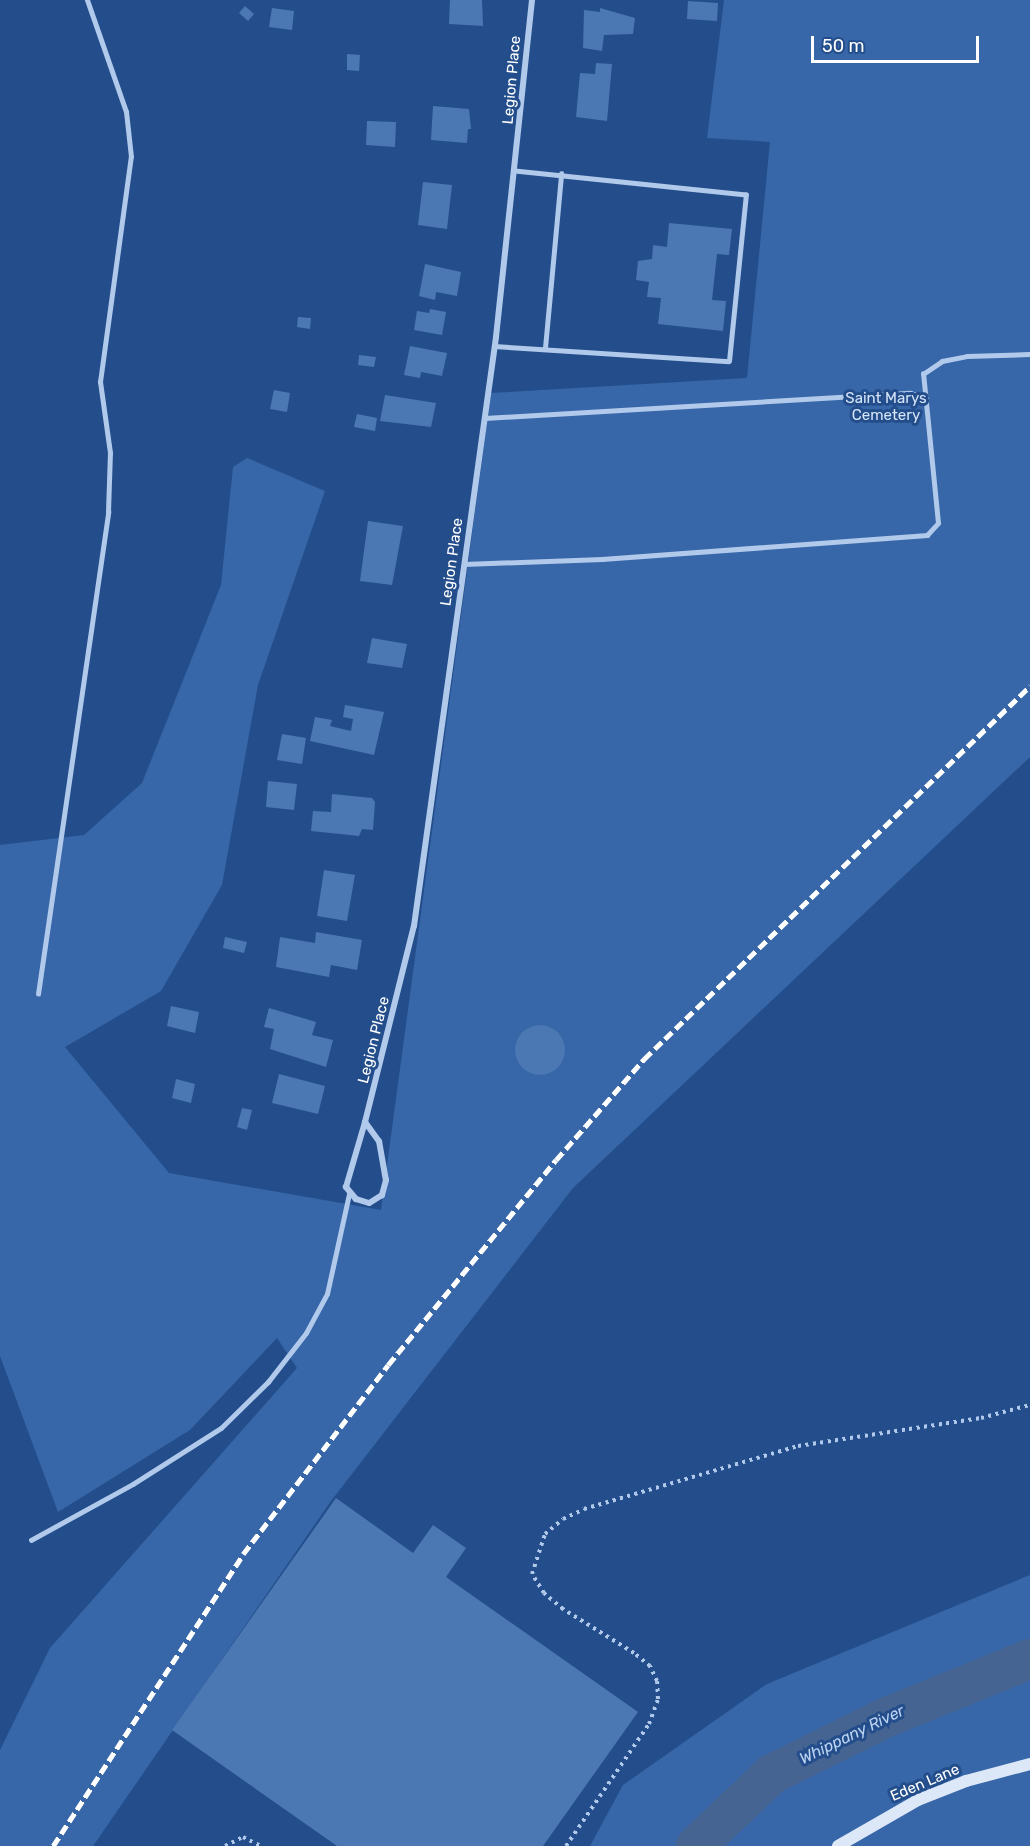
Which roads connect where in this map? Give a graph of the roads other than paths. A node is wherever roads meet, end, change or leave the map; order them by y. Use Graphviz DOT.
graph roads {
  1 [pos="87,0"];
  2 [pos="532,0"];
  3 [pos="515,171"];
  4 [pos="561,174"];
  5 [pos="494,346"];
  6 [pos="545,348"];
  7 [pos="1030,354"];
  8 [pos="926,398"];
  9 [pos="485,418"];
  10 [pos="464,564"];
  11 [pos="38,994"];
  12 [pos="365,1122"];
  13 [pos="349,1194"];
  14 [pos="31,1540"];
  15 [pos="1030,1764"];
  16 [pos="838,1846"];
  1 -- 11 [label="lane"];
  2 -- 3 [label="street, Legion Place"];
  3 -- 4 [label="lane"];
  3 -- 5 [label="street, Legion Place"];
  4 -- 6 [label="lane"];
  4 -- 6 [label="lane"];
  5 -- 6 [label="lane"];
  5 -- 9 [label="street, Legion Place"];
  7 -- 8 [label="lane"];
  8 -- 9 [label="lane"];
  8 -- 10 [label="lane"];
  9 -- 10 [label="street, Legion Place"];
  10 -- 12 [label="street, Legion Place"];
  12 -- 13 [label="street, Legion Place"];
  12 -- 13 [label="street"];
  13 -- 14 [label="lane"];
  15 -- 16 [label="street, Eden Lane"];
}
